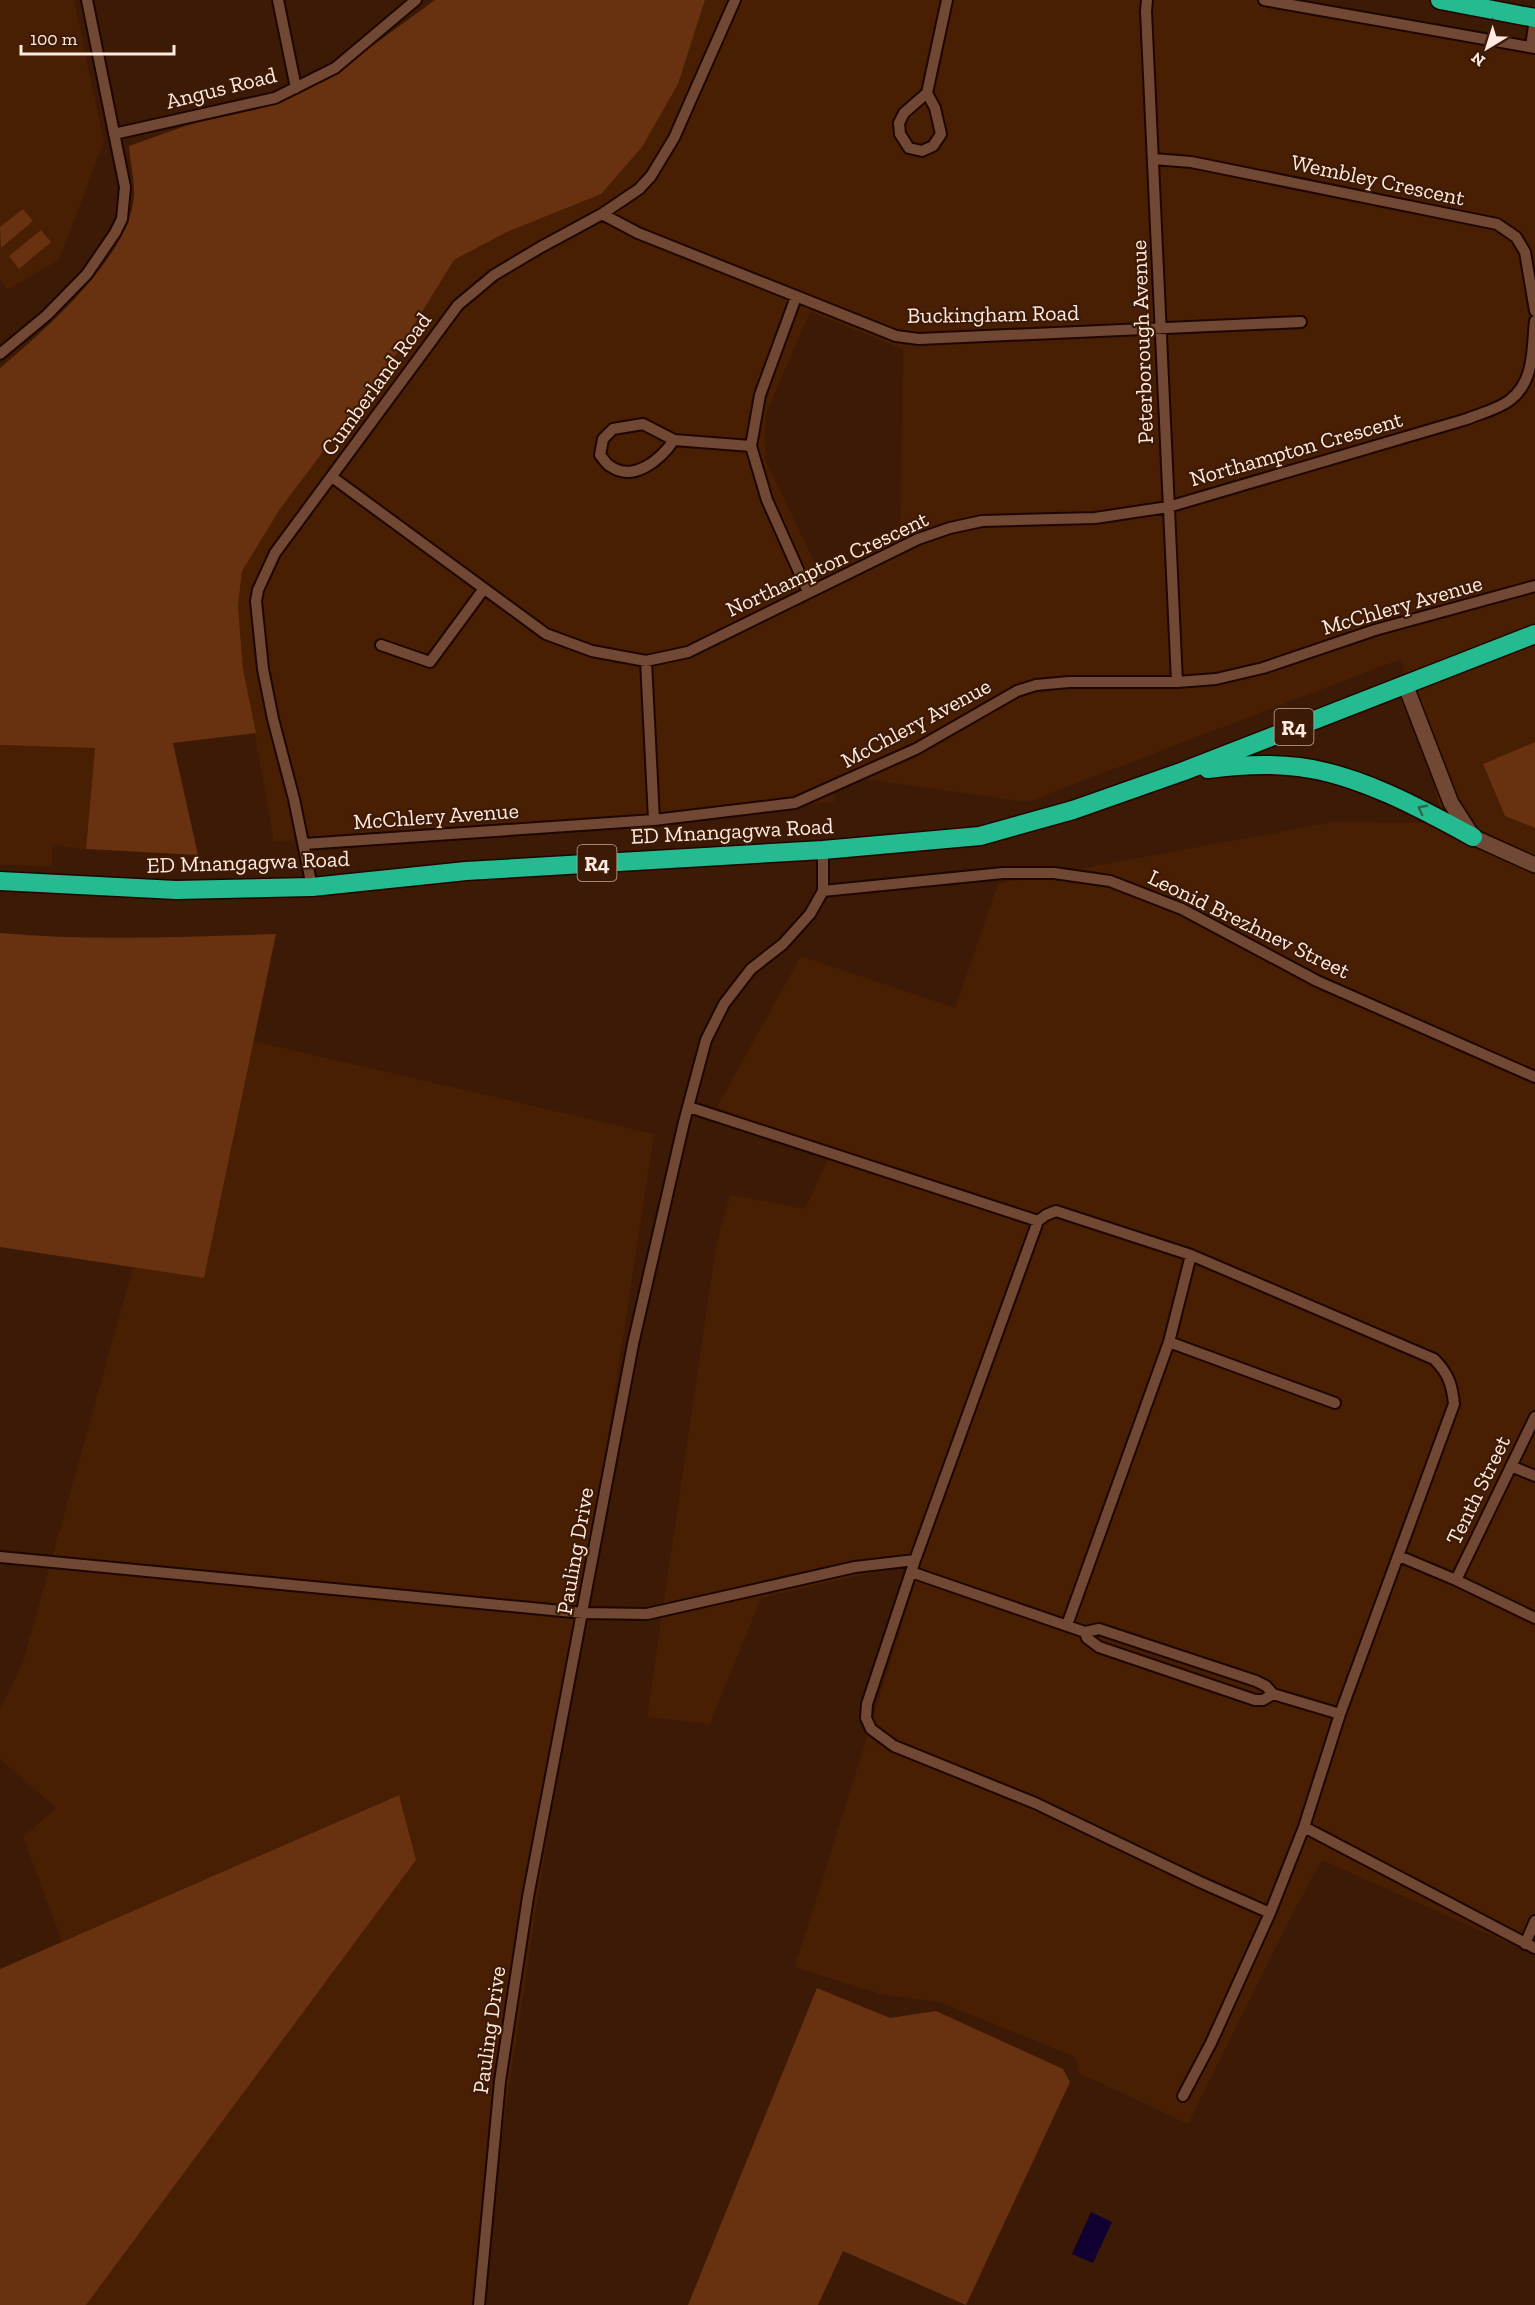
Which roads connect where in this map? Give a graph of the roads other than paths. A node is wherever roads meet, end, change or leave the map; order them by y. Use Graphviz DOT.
graph roads {
  1 [pos="87,0"];
  2 [pos="278,0"];
  3 [pos="416,0"];
  4 [pos="735,0"];
  5 [pos="947,0"];
  6 [pos="1147,0"];
  7 [pos="1264,0"];
  8 [pos="1440,0"];
  9 [pos="1535,18"];
  10 [pos="1533,48"];
  11 [pos="296,88"];
  12 [pos="927,93"];
  13 [pos="114,134"];
  14 [pos="1153,159"];
  15 [pos="602,214"];
  16 [pos="796,297"];
  17 [pos="1535,311"];
  18 [pos="1535,321"];
  19 [pos="1301,322"];
  20 [pos="1161,328"];
  21 [pos="0,354"];
  22 [pos="674,440"];
  23 [pos="752,446"];
  24 [pos="332,477"];
  25 [pos="1168,507"];
  26 [pos="1535,586"];
  27 [pos="483,590"];
  28 [pos="808,592"];
  29 [pos="1535,634"];
  30 [pos="381,645"];
  31 [pos="646,661"];
  32 [pos="1177,682"];
  33 [pos="1405,684"];
  34 [pos="1184,771"];
  35 [pos="654,820"];
  36 [pos="1473,837"];
  37 [pos="304,844"];
  38 [pos="823,850"];
  39 [pos="1535,865"];
  40 [pos="0,881"];
  41 [pos="312,887"];
  42 [pos="823,891"];
  43 [pos="1535,1077"];
  44 [pos="689,1107"];
  45 [pos="1038,1221"];
  46 [pos="1191,1255"];
  47 [pos="1169,1342"];
  48 [pos="1335,1403"];
  49 [pos="1535,1417"];
  50 [pos="1511,1466"];
  51 [pos="1535,1476"];
  52 [pos="1399,1556"];
  53 [pos="0,1557"];
  54 [pos="915,1560"];
  55 [pos="911,1572"];
  56 [pos="1456,1580"];
  57 [pos="583,1613"];
  58 [pos="1535,1618"];
  59 [pos="1067,1625"];
  60 [pos="1086,1632"];
  61 [pos="1204,1665"];
  62 [pos="1200,1681"];
  63 [pos="1273,1694"];
  64 [pos="1340,1714"];
  65 [pos="1304,1827"];
  66 [pos="1270,1913"];
  67 [pos="1535,1922"];
  68 [pos="1530,1946"];
  69 [pos="1183,2096"];
  70 [pos="479,2305"];
  1 -- 13 [label="street"];
  2 -- 11 [label="street"];
  3 -- 11 [label="street, Angus Road"];
  4 -- 15 [label="street, Cumberland Road"];
  5 -- 12 [label="street"];
  6 -- 14 [label="street, Peterborough Avenue"];
  7 -- 10 [label="street"];
  8 -- 9 [label="highway"];
  9 -- 10 [label="street"];
  11 -- 13 [label="street, Angus Road"];
  12 -- 12 [label="street"];
  13 -- 21 [label="street"];
  14 -- 17 [label="street, Wembley Crescent"];
  14 -- 20 [label="street, Peterborough Avenue"];
  15 -- 16 [label="street, Buckingham Road"];
  15 -- 24 [label="street, Cumberland Road"];
  16 -- 20 [label="street, Buckingham Road"];
  16 -- 23 [label="street"];
  18 -- 25 [label="street, Northampton Crescent"];
  19 -- 20 [label="street, Buckingham Road"];
  20 -- 25 [label="street, Peterborough Avenue"];
  22 -- 22 [label="street"];
  22 -- 23 [label="street"];
  23 -- 28 [label="street"];
  24 -- 27 [label="street, Northampton Crescent"];
  24 -- 37 [label="street, Cumberland Road"];
  25 -- 28 [label="street, Northampton Crescent"];
  25 -- 32 [label="street, Peterborough Avenue"];
  26 -- 32 [label="street, McChlery Avenue"];
  27 -- 30 [label="street"];
  27 -- 31 [label="street, Northampton Crescent"];
  28 -- 31 [label="street, Northampton Crescent"];
  29 -- 33 [label="highway, R4"];
  31 -- 35 [label="street"];
  32 -- 35 [label="street, McChlery Avenue"];
  33 -- 34 [label="highway, ED Mnangagwa Road / R4"];
  33 -- 36 [label="main road"];
  36 -- 34 [label="highway, one-way"];
  34 -- 38 [label="highway, ED Mnangagwa Road / R4"];
  35 -- 37 [label="street, McChlery Avenue"];
  36 -- 39 [label="main road"];
  37 -- 41 [label="street, Cumberland Road"];
  38 -- 41 [label="highway, ED Mnangagwa Road / R4"];
  38 -- 42 [label="street"];
  40 -- 41 [label="highway, ED Mnangagwa Road / R4"];
  42 -- 43 [label="street, Leonid Brezhnev Street"];
  42 -- 44 [label="street, Pauling Drive"];
  44 -- 45 [label="street"];
  44 -- 57 [label="street, Pauling Drive"];
  45 -- 46 [label="street"];
  45 -- 54 [label="street"];
  46 -- 47 [label="street"];
  46 -- 52 [label="street"];
  47 -- 48 [label="street"];
  47 -- 59 [label="street"];
  49 -- 50 [label="street, Tenth Street"];
  50 -- 51 [label="street"];
  50 -- 56 [label="street, Tenth Street"];
  52 -- 56 [label="street"];
  52 -- 64 [label="street"];
  53 -- 57 [label="street"];
  54 -- 55 [label="street"];
  54 -- 57 [label="street"];
  55 -- 59 [label="street"];
  55 -- 66 [label="street"];
  56 -- 58 [label="street"];
  57 -- 70 [label="street, Pauling Drive"];
  59 -- 60 [label="street"];
  60 -- 61 [label="street"];
  60 -- 62 [label="street"];
  61 -- 62 [label="street"];
  61 -- 63 [label="street"];
  62 -- 63 [label="street"];
  63 -- 64 [label="street"];
  64 -- 65 [label="street"];
  65 -- 66 [label="street"];
  65 -- 68 [label="street"];
  66 -- 69 [label="street"];
  67 -- 68 [label="street"];
}
